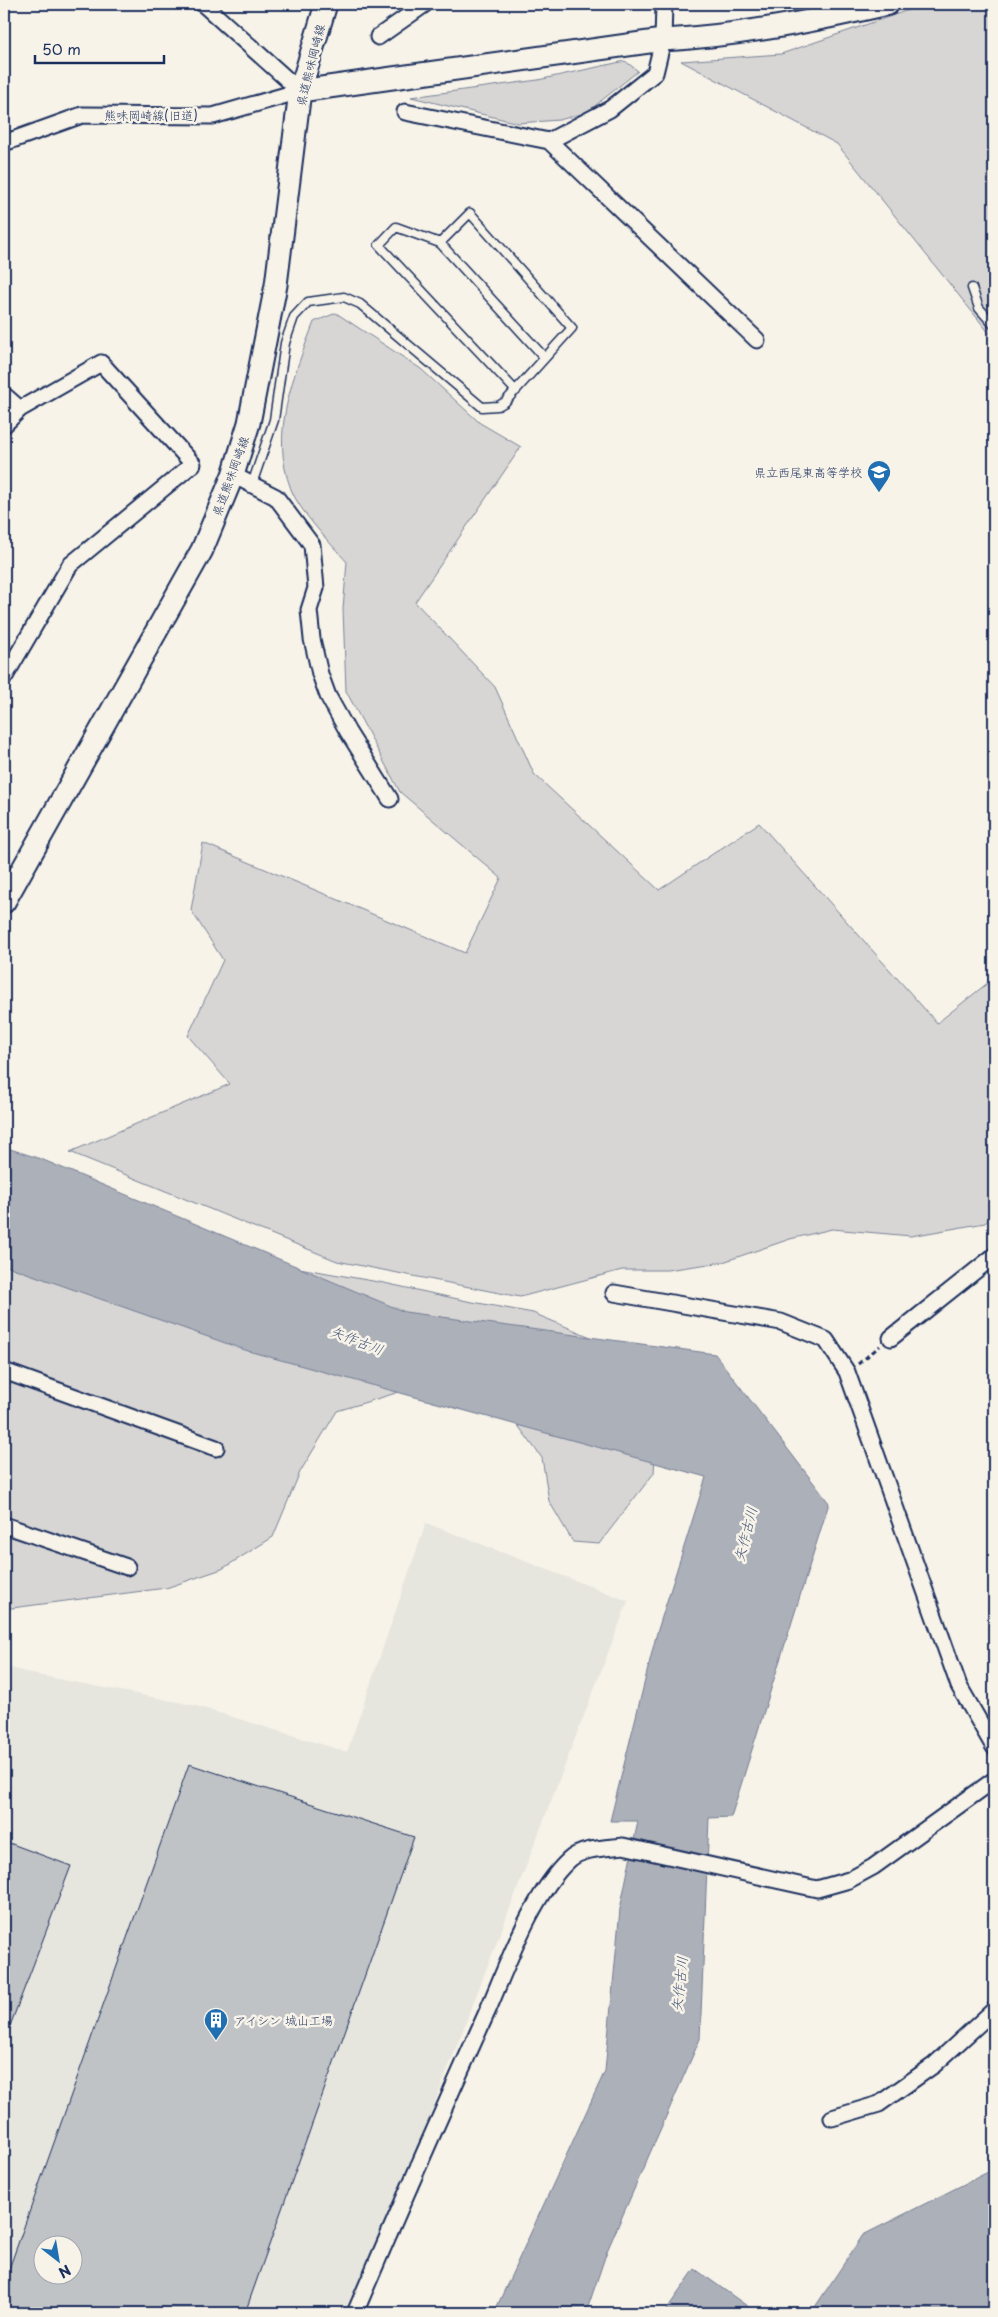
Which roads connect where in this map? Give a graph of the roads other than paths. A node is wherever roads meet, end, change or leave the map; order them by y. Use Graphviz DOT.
graph roads {
  1 [pos="203,4"];
  2 [pos="326,4"];
  3 [pos="426,4"];
  4 [pos="664,4"];
  5 [pos="888,4"];
  6 [pos="378,37"];
  7 [pos="663,40"];
  8 [pos="300,91"];
  9 [pos="405,112"];
  10 [pos="548,141"];
  11 [pos="4,143"];
  12 [pos="440,243"];
  13 [pos="972,288"];
  14 [pos="994,325"];
  15 [pos="757,340"];
  16 [pos="545,358"];
  17 [pos="516,391"];
  18 [pos="4,394"];
  19 [pos="20,409"];
  20 [pos="4,425"];
  21 [pos="243,480"];
  22 [pos="4,678"];
  23 [pos="390,799"];
  24 [pos="4,902"];
  25 [pos="994,1256"];
  26 [pos="614,1293"];
  27 [pos="891,1338"];
  28 [pos="4,1371"];
  29 [pos="216,1448"];
  30 [pos="4,1525"];
  31 [pos="127,1567"];
  32 [pos="994,1747"];
  33 [pos="994,1780"];
  34 [pos="994,2010"];
  35 [pos="832,2118"];
  36 [pos="355,2313"];
  1 -- 8 [label="street"];
  2 -- 8 [label="main road, 県道熊味岡崎線"];
  3 -- 6 [label="street"];
  4 -- 7 [label="street"];
  5 -- 7 [label="main road"];
  7 -- 8 [label="main road"];
  7 -- 10 [label="street"];
  8 -- 11 [label="street, 熊味岡崎線(旧道)"];
  8 -- 21 [label="main road, 県道熊味岡崎線"];
  9 -- 10 [label="street"];
  10 -- 15 [label="street"];
  12 -- 16 [label="lane"];
  12 -- 16 [label="lane"];
  12 -- 17 [label="lane"];
  13 -- 14 [label="lane"];
  16 -- 17 [label="lane"];
  17 -- 21 [label="lane"];
  18 -- 19 [label="street"];
  19 -- 20 [label="street"];
  19 -- 22 [label="street"];
  21 -- 23 [label="street"];
  21 -- 24 [label="main road, 県道熊味岡崎線"];
  25 -- 27 [label="street"];
  26 -- 32 [label="street"];
  28 -- 29 [label="street"];
  30 -- 31 [label="street"];
  33 -- 36 [label="street"];
  34 -- 35 [label="street"];
}
